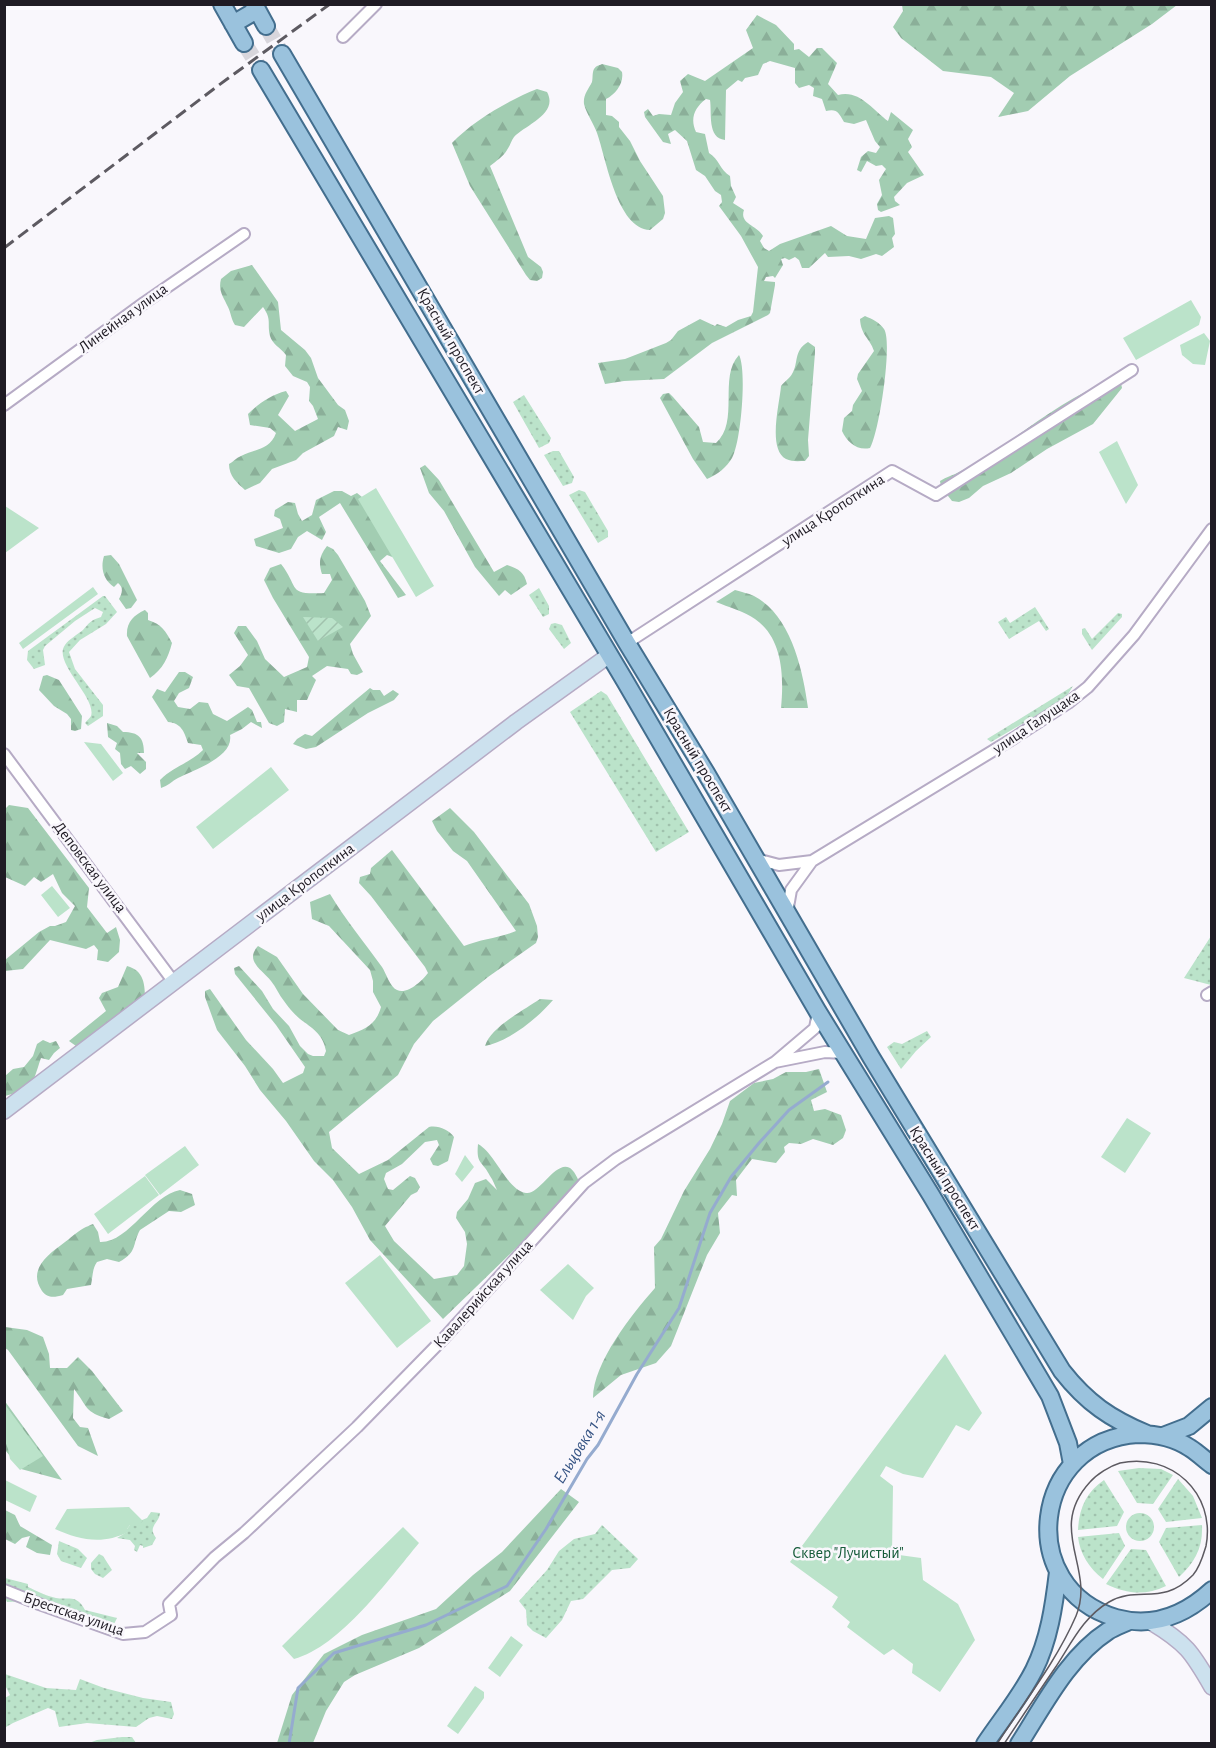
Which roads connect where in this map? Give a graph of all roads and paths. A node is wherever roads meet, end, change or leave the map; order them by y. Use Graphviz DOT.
graph roads {
  1 [pos="222,4"];
  2 [pos="376,4"];
  3 [pos="255,7"];
  4 [pos="233,24"];
  5 [pos="266,27"];
  6 [pos="344,37"];
  7 [pos="244,43"];
  8 [pos="282,54"];
  9 [pos="261,70"];
  10 [pos="244,234"];
  11 [pos="1132,370"];
  12 [pos="4,405"];
  13 [pos="1212,529"];
  14 [pos="627,643"];
  15 [pos="608,656"];
  16 [pos="4,754"];
  17 [pos="706,773"];
  18 [pos="687,786"];
  19 [pos="756,859"];
  20 [pos="812,861"];
  21 [pos="787,913"];
  22 [pos="173,981"];
  23 [pos="818,1012"];
  24 [pos="843,1053"];
  25 [pos="775,1062"];
  26 [pos="4,1111"];
  27 [pos="1212,1407"];
  28 [pos="1155,1435"];
  29 [pos="1072,1464"];
  30 [pos="1212,1466"];
  31 [pos="215,1557"];
  32 [pos="1058,1572"];
  33 [pos="4,1590"];
  34 [pos="1212,1590"];
  35 [pos="1130,1622"];
  36 [pos="1151,1622"];
  37 [pos="1212,1687"];
  38 [pos="985,1743"];
  39 [pos="1019,1743"];
  1 -- 4 [label="main road"];
  2 -- 6 [label="street"];
  3 -- 4 [label="main road"];
  3 -- 5 [label="main road"];
  4 -- 7 [label="main road"];
  8 -- 14 [label="main road, Красный проспект"];
  9 -- 15 [label="main road, Красный проспект"];
  10 -- 12 [label="street, Линейная улица"];
  11 -- 14 [label="street, улица Кропоткина"];
  13 -- 20 [label="street, улица Галущака"];
  14 -- 15 [label="main road"];
  14 -- 17 [label="main road, Красный проспект"];
  15 -- 18 [label="main road, Красный проспект"];
  15 -- 22 [label="main road, улица Кропоткина"];
  16 -- 22 [label="street, Деповская улица"];
  17 -- 18 [label="main road"];
  17 -- 19 [label="main road, Красный проспект"];
  18 -- 23 [label="main road, Красный проспект"];
  19 -- 20 [label="street"];
  19 -- 21 [label="main road, Красный проспект"];
  20 -- 21 [label="street"];
  21 -- 28 [label="main road, Красный проспект"];
  22 -- 26 [label="main road, улица Кропоткина"];
  23 -- 24 [label="main road, Красный проспект"];
  23 -- 25 [label="street"];
  24 -- 25 [label="street"];
  24 -- 29 [label="main road, Красный проспект"];
  25 -- 31 [label="street, Кавалерийская улица"];
  27 -- 28 [label="main road"];
  28 -- 29 [label="main road"];
  28 -- 30 [label="main road, Красный проспект"];
  29 -- 32 [label="main road"];
  31 -- 33 [label="street, Брестская улица"];
  32 -- 35 [label="main road"];
  32 -- 38 [label="main road"];
  34 -- 36 [label="main road"];
  35 -- 36 [label="main road"];
  35 -- 39 [label="main road"];
  36 -- 37 [label="main road"];
}
